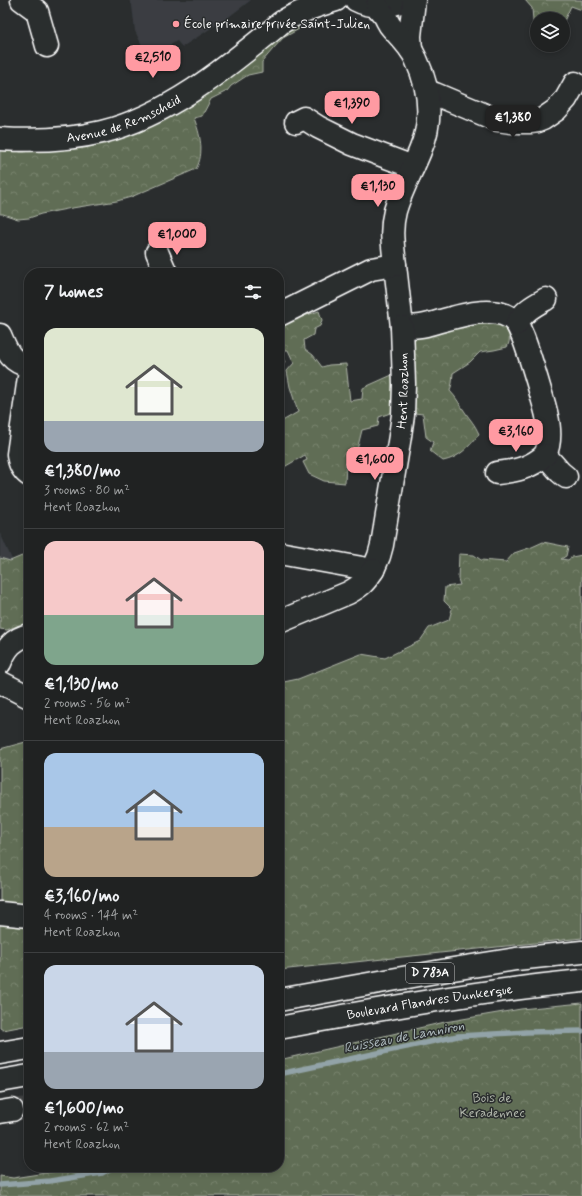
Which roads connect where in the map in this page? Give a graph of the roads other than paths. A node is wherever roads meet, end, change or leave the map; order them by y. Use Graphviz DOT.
graph roads {
  1 [pos="22,0"];
  2 [pos="292,0"];
  3 [pos="336,0"];
  4 [pos="405,0"];
  5 [pos="414,0"];
  6 [pos="366,3"];
  7 [pos="47,46"];
  8 [pos="412,50"];
  9 [pos="575,84"];
  10 [pos="427,91"];
  11 [pos="296,122"];
  12 [pos="0,128"];
  13 [pos="0,140"];
  14 [pos="413,167"];
  15 [pos="156,252"];
  16 [pos="395,265"];
  17 [pos="164,268"];
  18 [pos="546,299"];
  19 [pos="284,312"];
  20 [pos="517,324"];
  21 [pos="402,327"];
  22 [pos="0,335"];
  23 [pos="24,365"];
  24 [pos="24,411"];
  25 [pos="545,455"];
  26 [pos="24,470"];
  27 [pos="497,473"];
  28 [pos="566,477"];
  29 [pos="284,554"];
  30 [pos="373,570"];
  31 [pos="284,620"];
  32 [pos="24,637"];
  33 [pos="0,664"];
  34 [pos="0,682"];
  35 [pos="24,694"];
  36 [pos="0,913"];
  37 [pos="24,915"];
  38 [pos="582,952"];
  39 [pos="582,981"];
  40 [pos="284,999"];
  41 [pos="386,1009"];
  42 [pos="284,1027"];
  43 [pos="284,1037"];
  44 [pos="24,1049"];
  45 [pos="0,1053"];
  46 [pos="24,1077"];
  47 [pos="0,1081"];
  1 -- 7 [label="street"];
  2 -- 12 [label="street, Avenue de Remscheid"];
  3 -- 13 [label="street, Avenue de Remscheid"];
  4 -- 6 [label="street"];
  5 -- 8 [label="street, Hent Roazhon"];
  6 -- 8 [label="street, Hent Roazhon"];
  8 -- 10 [label="street, Hent Roazhon"];
  9 -- 10 [label="street"];
  10 -- 14 [label="street, Hent Roazhon"];
  11 -- 14 [label="street"];
  14 -- 16 [label="street, Hent Roazhon"];
  15 -- 17 [label="street"];
  16 -- 19 [label="street"];
  16 -- 21 [label="street, Hent Roazhon"];
  18 -- 20 [label="street"];
  20 -- 21 [label="street"];
  20 -- 25 [label="street"];
  21 -- 30 [label="street, Hent Roazhon"];
  22 -- 23 [label="street"];
  24 -- 26 [label="street"];
  25 -- 27 [label="street"];
  25 -- 28 [label="street"];
  29 -- 30 [label="street"];
  30 -- 31 [label="street, Hent Roazhon"];
  32 -- 33 [label="street"];
  34 -- 35 [label="street"];
  36 -- 37 [label="street"];
  38 -- 40 [label="street, D 783A"];
  39 -- 41 [label="street, Boulevard Flandres Dunkerque / D 783A"];
  41 -- 42 [label="street, Boulevard Flandres Dunkerque / D 783A"];
  41 -- 43 [label="street"];
  44 -- 45 [label="street"];
  46 -- 47 [label="street"];
}
